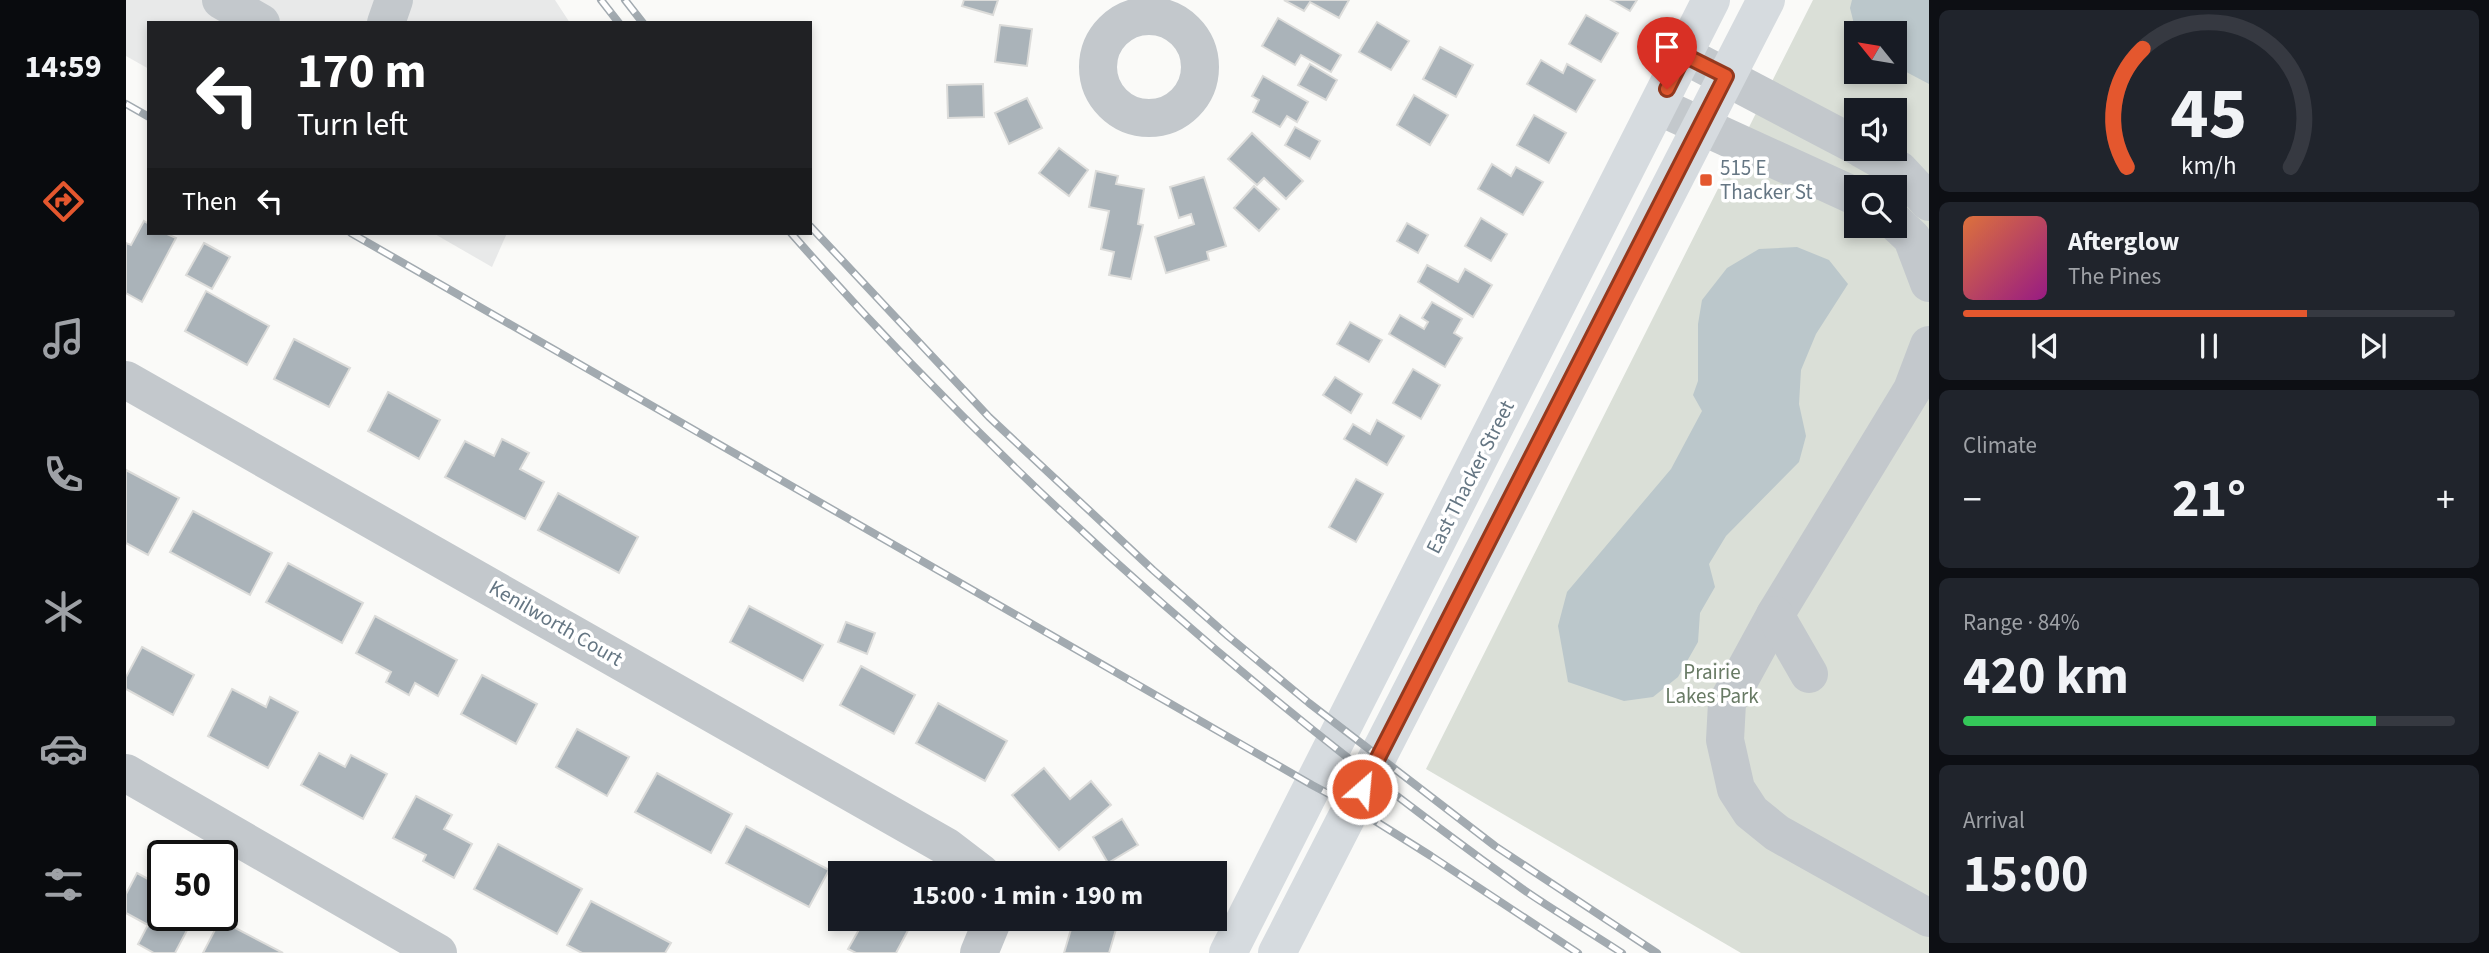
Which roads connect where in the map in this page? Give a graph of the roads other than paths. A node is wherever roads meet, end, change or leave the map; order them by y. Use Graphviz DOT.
graph roads {
  1 [pos="221,0"];
  2 [pos="394,0"];
  3 [pos="1711,0"];
  4 [pos="1766,0"];
  5 [pos="258,21"];
  6 [pos="387,21"];
  7 [pos="1684,55"];
  8 [pos="1726,76"];
  9 [pos="1658,106"];
  10 [pos="1701,125"];
  11 [pos="1844,139"];
  12 [pos="1883,161"];
  13 [pos="1844,191"];
  14 [pos="1929,202"];
  15 [pos="1907,233"];
  16 [pos="1929,284"];
  17 [pos="1929,345"];
  18 [pos="126,380"];
  19 [pos="1921,388"];
  20 [pos="1775,615"];
  21 [pos="1809,674"];
  22 [pos="126,774"];
  23 [pos="966,861"];
  24 [pos="1929,918"];
  25 [pos="990,931"];
  26 [pos="438,953"];
  27 [pos="979,953"];
  28 [pos="1228,953"];
  29 [pos="1278,953"];
  1 -- 5 [label="street"];
  2 -- 6 [label="street"];
  3 -- 7 [label="main road, East Thacker Street"];
  4 -- 8 [label="main road"];
  7 -- 8 [label="street"];
  7 -- 9 [label="main road, East Thacker Street"];
  8 -- 10 [label="main road"];
  8 -- 11 [label="street"];
  9 -- 10 [label="street"];
  9 -- 28 [label="main road, East Thacker Street"];
  10 -- 13 [label="street"];
  10 -- 29 [label="main road"];
  12 -- 14 [label="street"];
  15 -- 16 [label="street"];
  17 -- 19 [label="street"];
  18 -- 23 [label="street, Kenilworth Court"];
  19 -- 20 [label="street"];
  20 -- 21 [label="street"];
  20 -- 24 [label="street"];
  22 -- 26 [label="street"];
  25 -- 27 [label="street"];
}
